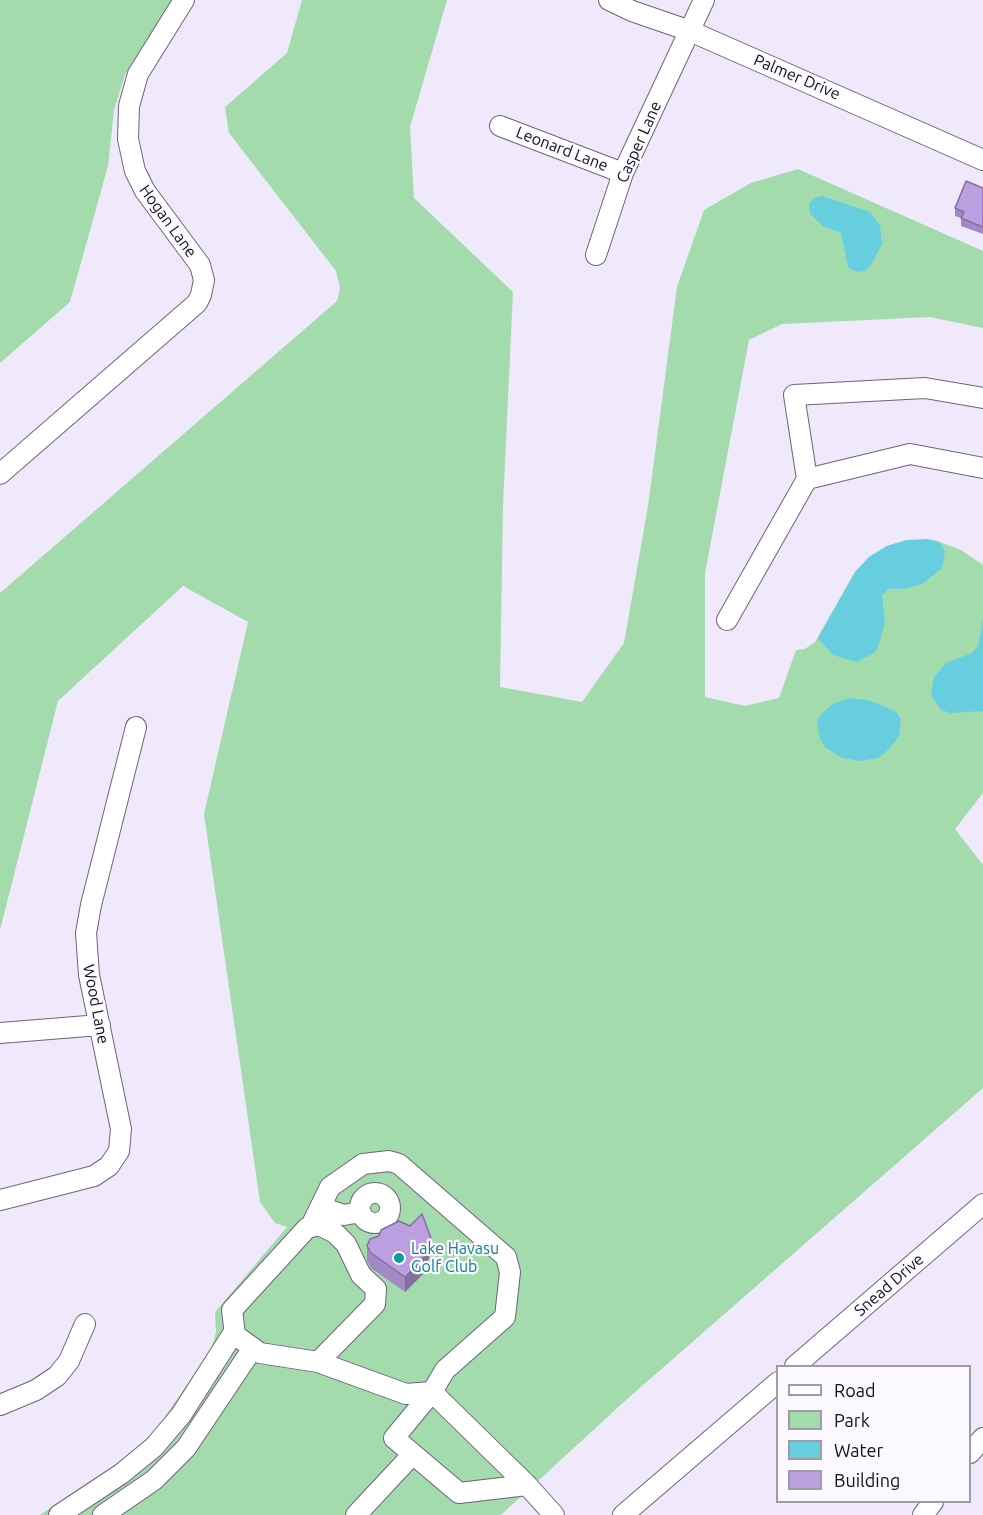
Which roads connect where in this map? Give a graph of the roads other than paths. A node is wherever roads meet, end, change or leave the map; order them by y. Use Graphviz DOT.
graph roads {
  1 [pos="184,0"];
  2 [pos="609,0"];
  3 [pos="704,0"];
  4 [pos="690,31"];
  5 [pos="500,126"];
  6 [pos="983,160"];
  7 [pos="623,173"];
  8 [pos="596,255"];
  9 [pos="983,398"];
  10 [pos="983,468"];
  11 [pos="0,474"];
  12 [pos="807,479"];
  13 [pos="727,620"];
  14 [pos="136,727"];
  15 [pos="100,1025"];
  16 [pos="0,1033"];
  17 [pos="0,1200"];
  18 [pos="983,1204"];
  19 [pos="320,1207"];
  20 [pos="360,1212"];
  21 [pos="311,1226"];
  22 [pos="85,1324"];
  23 [pos="234,1332"];
  24 [pos="253,1348"];
  25 [pos="318,1362"];
  26 [pos="796,1365"];
  27 [pos="776,1383"];
  28 [pos="432,1392"];
  29 [pos="0,1405"];
  30 [pos="983,1438"];
  31 [pos="971,1451"];
  32 [pos="413,1454"];
  33 [pos="527,1485"];
  34 [pos="932,1503"];
  35 [pos="59,1515"];
  36 [pos="103,1515"];
  37 [pos="356,1515"];
  38 [pos="554,1515"];
  39 [pos="623,1515"];
  40 [pos="923,1515"];
  1 -- 11 [label="street, Hogan Lane"];
  2 -- 4 [label="street, Palmer Drive"];
  3 -- 4 [label="street, Casper Lane"];
  4 -- 6 [label="street, Palmer Drive"];
  4 -- 7 [label="street, Casper Lane"];
  5 -- 7 [label="street, Leonard Lane"];
  7 -- 8 [label="street, Casper Lane"];
  9 -- 12 [label="street"];
  10 -- 12 [label="street"];
  12 -- 13 [label="street"];
  14 -- 15 [label="street, Wood Lane"];
  15 -- 16 [label="street"];
  15 -- 17 [label="street, Wood Lane"];
  18 -- 26 [label="street, Snead Drive"];
  19 -- 20 [label="street"];
  19 -- 21 [label="street"];
  19 -- 28 [label="street"];
  21 -- 23 [label="street"];
  21 -- 25 [label="street"];
  22 -- 29 [label="street"];
  23 -- 24 [label="street"];
  23 -- 35 [label="street"];
  24 -- 25 [label="street"];
  24 -- 36 [label="street"];
  25 -- 28 [label="street"];
  27 -- 39 [label="street"];
  28 -- 32 [label="street"];
  28 -- 33 [label="street"];
  30 -- 31 [label="street"];
  32 -- 33 [label="street"];
  32 -- 37 [label="street"];
  33 -- 38 [label="street"];
  34 -- 40 [label="street"];
}
